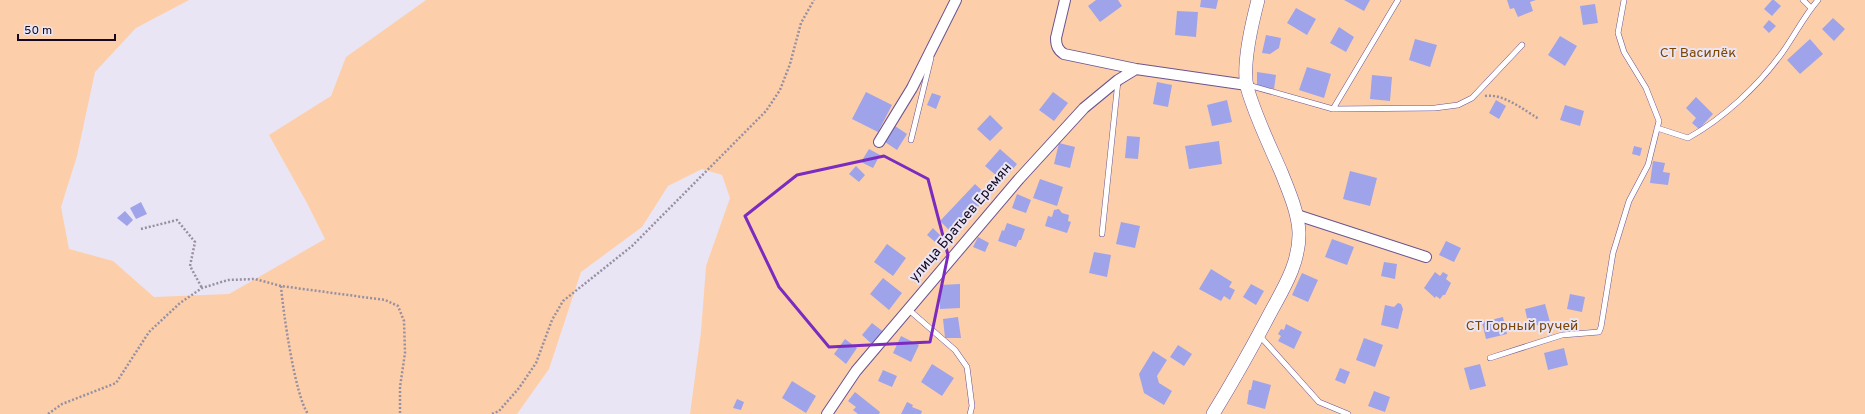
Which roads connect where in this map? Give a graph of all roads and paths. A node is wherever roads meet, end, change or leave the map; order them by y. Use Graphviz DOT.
graph roads {
  1 [pos="814,0"];
  2 [pos="956,0"];
  3 [pos="1065,0"];
  4 [pos="1258,0"];
  5 [pos="1398,0"];
  6 [pos="1624,0"];
  7 [pos="1803,0"];
  8 [pos="1818,0"];
  9 [pos="1812,8"];
  10 [pos="1522,45"];
  11 [pos="934,47"];
  12 [pos="1136,69"];
  13 [pos="1118,80"];
  14 [pos="1247,85"];
  15 [pos="1480,99"];
  16 [pos="1333,109"];
  17 [pos="1539,119"];
  18 [pos="1657,128"];
  19 [pos="911,140"];
  20 [pos="879,142"];
  21 [pos="1296,215"];
  22 [pos="141,229"];
  23 [pos="1102,234"];
  24 [pos="1426,257"];
  25 [pos="281,286"];
  26 [pos="202,288"];
  27 [pos="909,310"];
  28 [pos="1259,335"];
  29 [pos="1490,358"];
  30 [pos="48,414"];
  31 [pos="308,414"];
  32 [pos="400,414"];
  33 [pos="492,414"];
  34 [pos="827,414"];
  35 [pos="970,414"];
  36 [pos="1213,414"];
  37 [pos="1348,414"];
  1 -- 33 [label="path"];
  2 -- 11 [label="street"];
  3 -- 12 [label="street"];
  4 -- 14 [label="street"];
  5 -- 16 [label="lane"];
  6 -- 18 [label="lane"];
  7 -- 9 [label="lane"];
  8 -- 9 [label="lane"];
  9 -- 18 [label="lane"];
  10 -- 16 [label="lane"];
  11 -- 19 [label="lane"];
  11 -- 20 [label="street"];
  12 -- 13 [label="street, улица Братьев Еремян"];
  12 -- 14 [label="street"];
  13 -- 23 [label="lane"];
  13 -- 27 [label="street, улица Братьев Еремян"];
  14 -- 16 [label="lane"];
  14 -- 21 [label="street"];
  15 -- 17 [label="path"];
  18 -- 29 [label="lane"];
  21 -- 24 [label="street"];
  21 -- 28 [label="street"];
  22 -- 26 [label="path"];
  25 -- 26 [label="path"];
  25 -- 31 [label="path"];
  25 -- 32 [label="path"];
  26 -- 30 [label="path"];
  27 -- 34 [label="street, улица Братьев Еремян"];
  27 -- 35 [label="lane"];
  28 -- 36 [label="street"];
  28 -- 37 [label="lane"];
}
